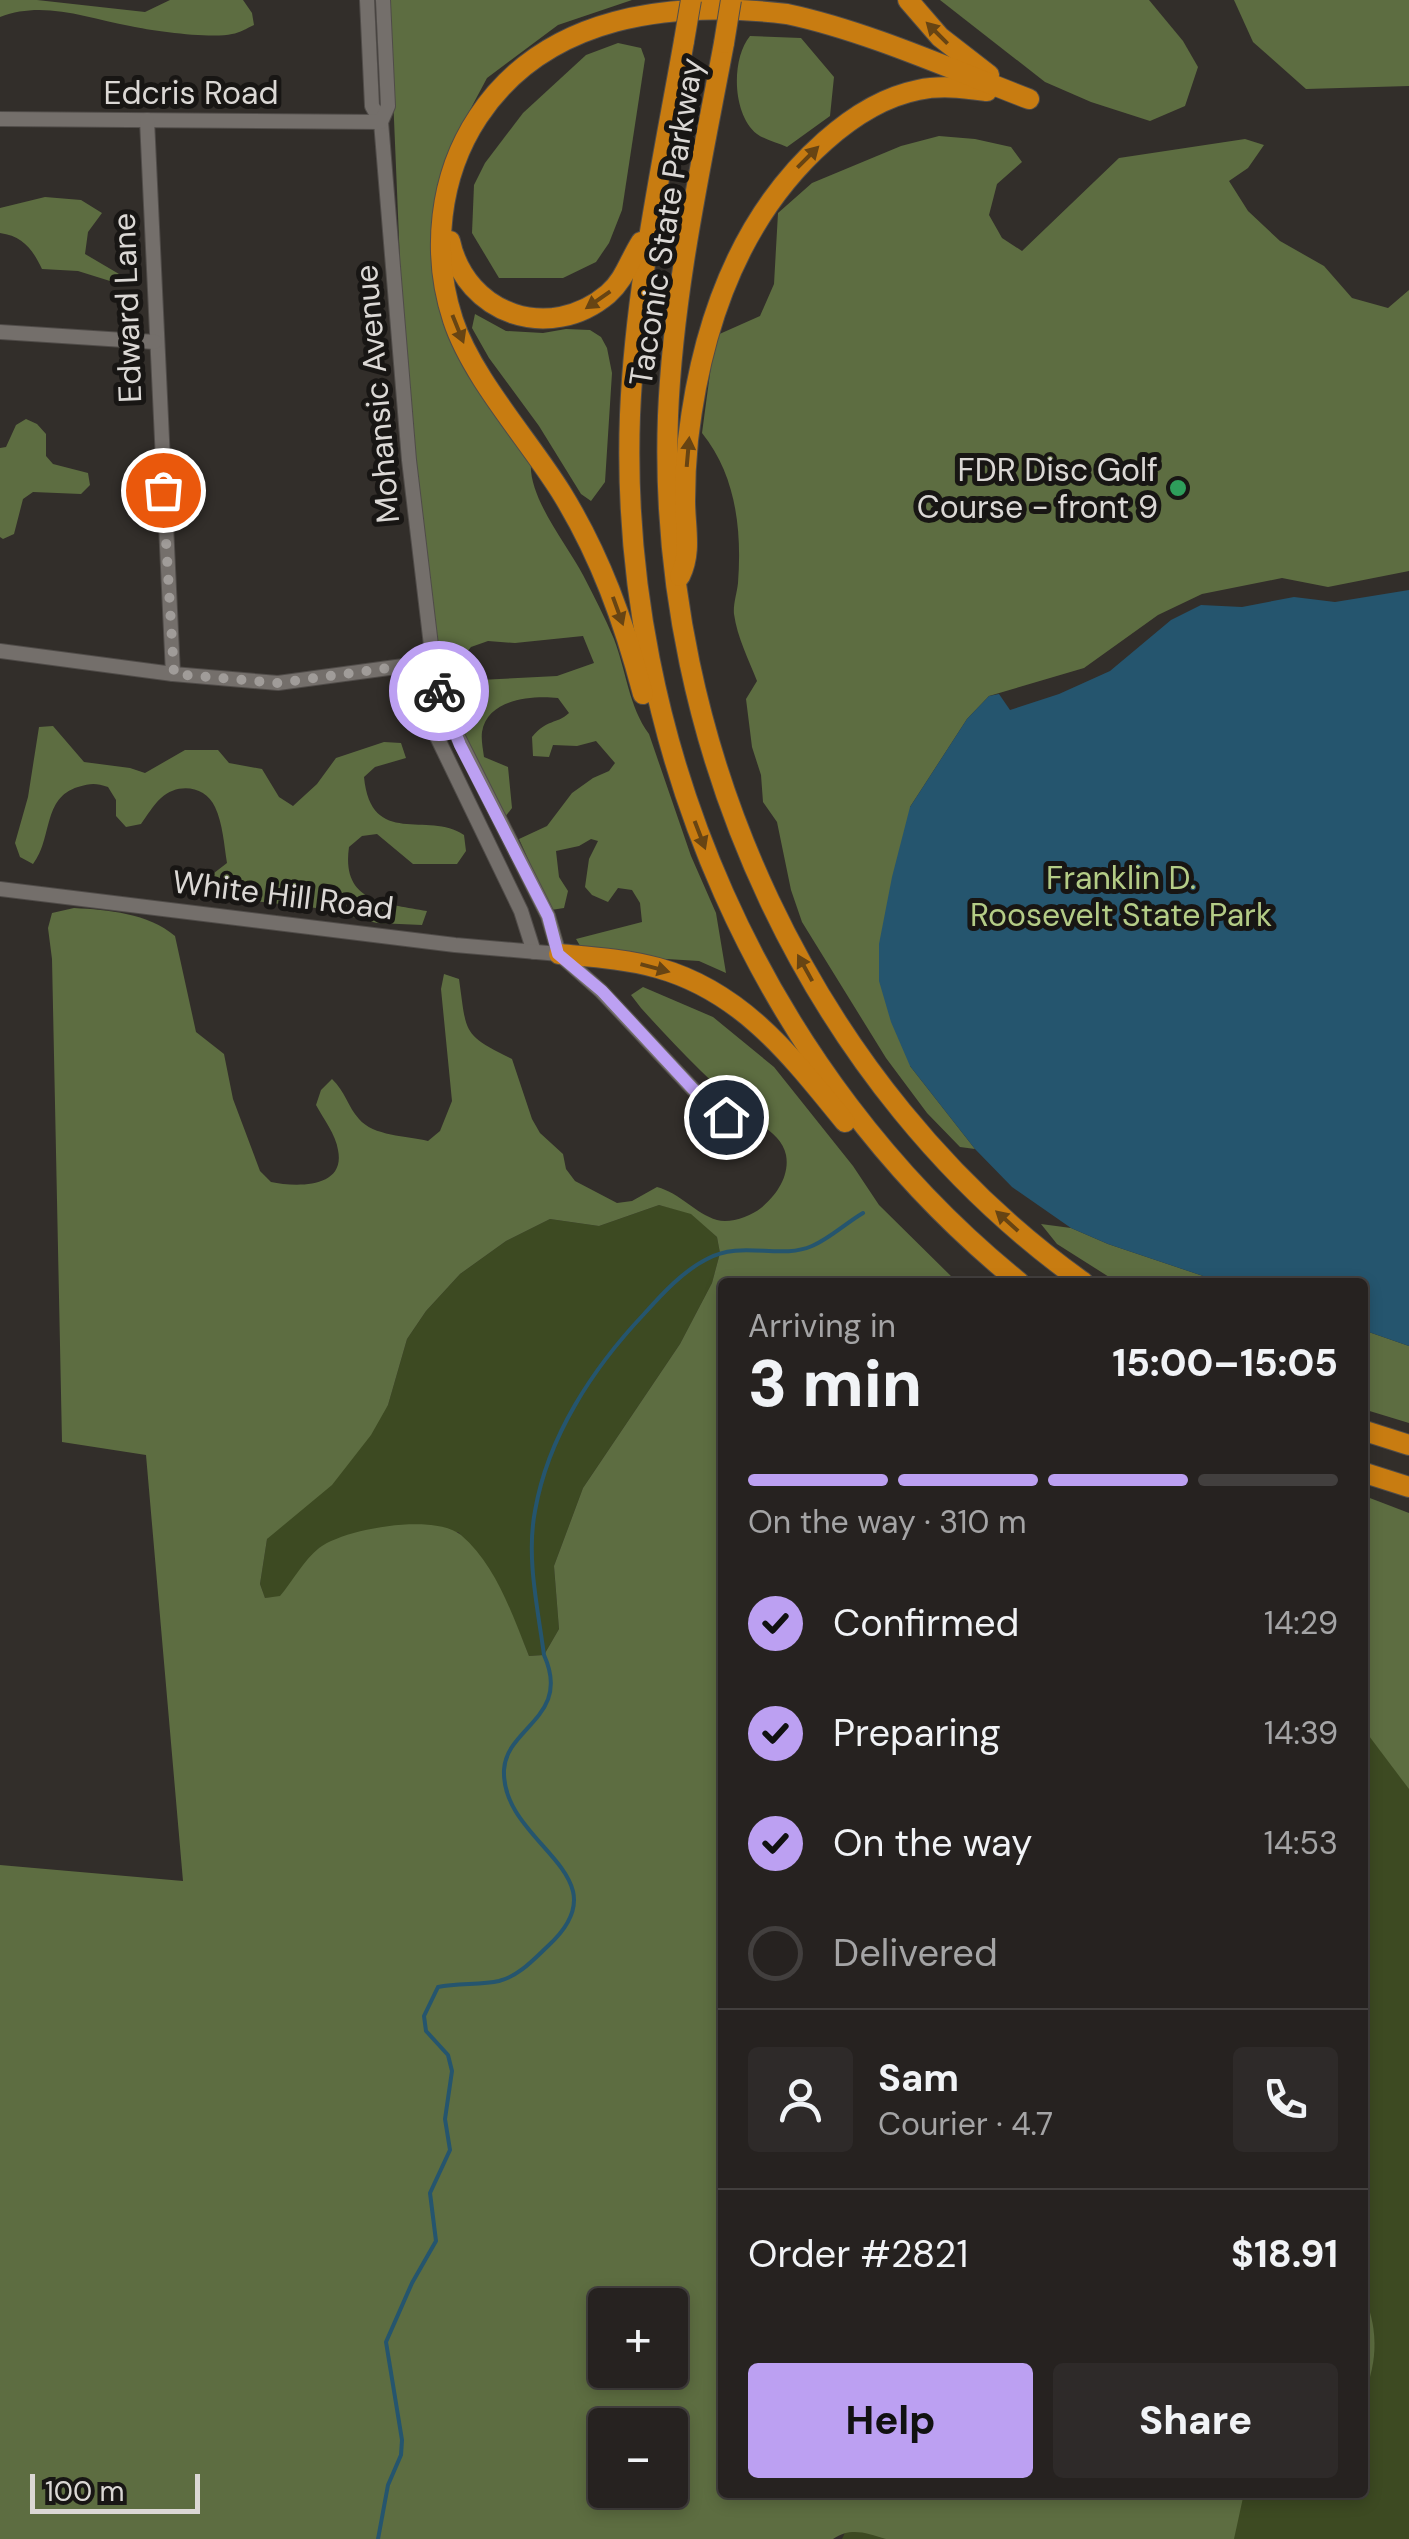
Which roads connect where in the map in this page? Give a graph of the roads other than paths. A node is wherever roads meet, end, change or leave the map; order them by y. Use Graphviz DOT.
graph roads {
  1 [pos="367,0"];
  2 [pos="382,0"];
  3 [pos="691,0"];
  4 [pos="732,0"];
  5 [pos="908,0"];
  6 [pos="1030,99"];
  7 [pos="0,119"];
  8 [pos="147,120"];
  9 [pos="380,122"];
  10 [pos="446,200"];
  11 [pos="653,222"];
  12 [pos="0,332"];
  13 [pos="155,342"];
  14 [pos="677,582"];
  15 [pos="0,651"];
  16 [pos="433,662"];
  17 [pos="174,674"];
  18 [pos="676,762"];
  19 [pos="0,890"];
  20 [pos="534,952"];
  21 [pos="558,954"];
  22 [pos="745,1130"];
  23 [pos="942,1213"];
  24 [pos="1015,1278"];
  25 [pos="1078,1278"];
  26 [pos="1368,1432"];
  27 [pos="1409,1445"];
  28 [pos="1368,1474"];
  29 [pos="1409,1487"];
  1 -- 9 [label="street, Mohansic Avenue"];
  2 -- 9 [label="street, Mohansic Avenue"];
  3 -- 11 [label="highway, Taconic State Parkway, bridge"];
  4 -- 14 [label="highway, Taconic State Parkway, bridge"];
  6 -- 5 [label="highway, one-way"];
  6 -- 10 [label="highway"];
  14 -- 6 [label="highway, one-way"];
  7 -- 8 [label="street, Edcris Road"];
  8 -- 9 [label="street, Edcris Road"];
  8 -- 13 [label="street, Edward Lane"];
  9 -- 16 [label="street, Mohansic Avenue"];
  11 -- 10 [label="highway, one-way"];
  10 -- 18 [label="highway, one-way"];
  11 -- 18 [label="highway, Taconic State Parkway"];
  12 -- 13 [label="street"];
  13 -- 17 [label="street, Edward Lane"];
  25 -- 14 [label="highway, Taconic State Parkway, one-way"];
  15 -- 17 [label="street"];
  16 -- 17 [label="street"];
  16 -- 20 [label="street, Mohansic Avenue"];
  16 -- 21 [label="street, Mohansic Avenue"];
  18 -- 23 [label="highway, Taconic State Parkway, one-way"];
  19 -- 20 [label="street, White Hill Road"];
  20 -- 21 [label="street, White Hill Road"];
  21 -- 22 [label="street"];
  21 -- 23 [label="highway, one-way"];
  23 -- 24 [label="highway, Taconic State Parkway"];
  26 -- 27 [label="highway"];
  28 -- 29 [label="highway"];
}
